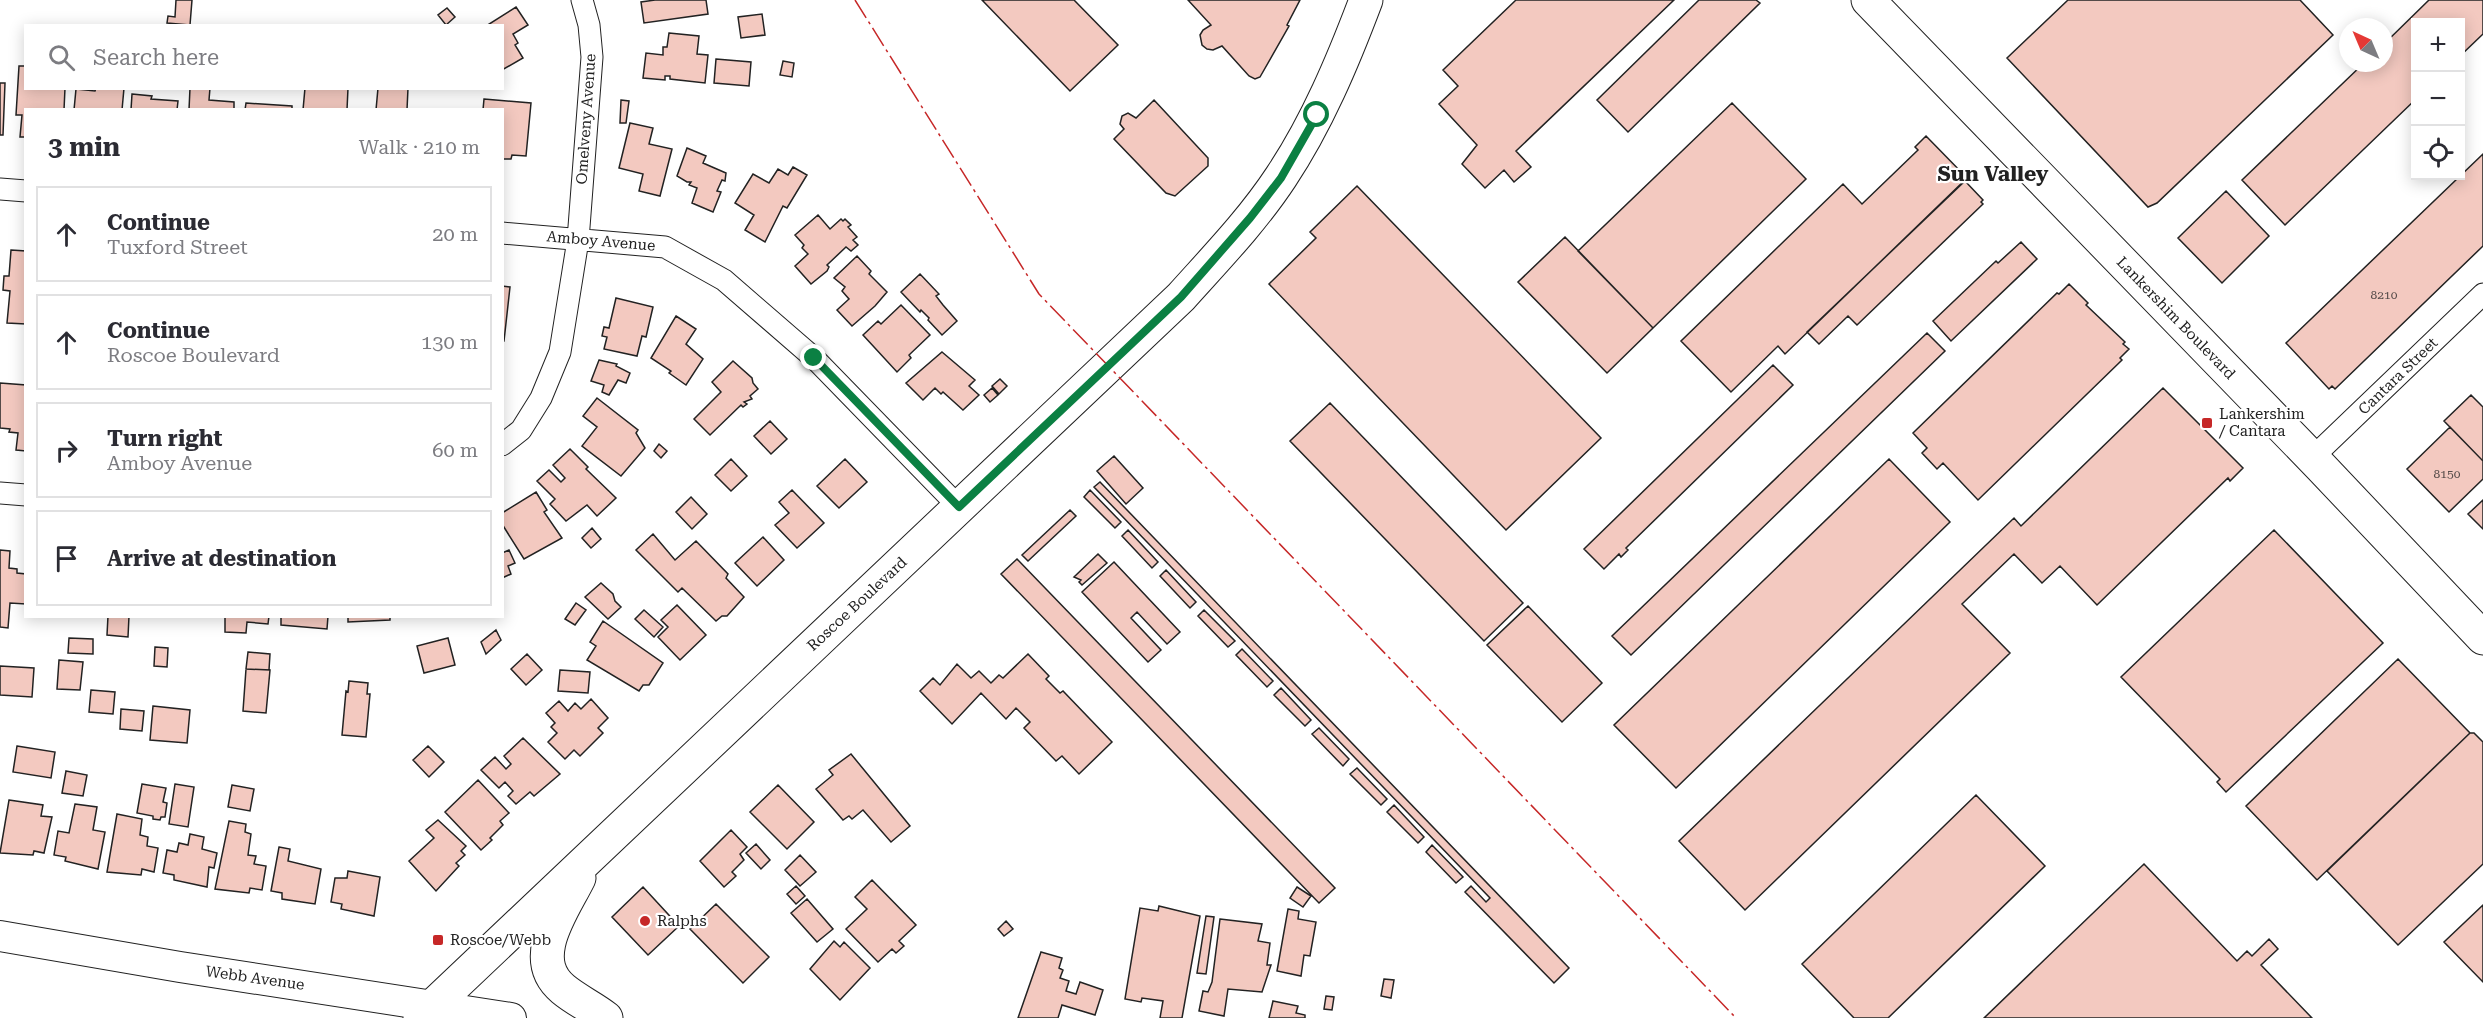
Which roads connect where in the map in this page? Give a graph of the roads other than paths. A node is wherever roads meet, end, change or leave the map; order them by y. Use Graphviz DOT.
graph roads {
  1 [pos="582,0"];
  2 [pos="1366,0"];
  3 [pos="1868,0"];
  4 [pos="0,189"];
  5 [pos="24,191"];
  6 [pos="504,233"];
  7 [pos="578,240"];
  8 [pos="2483,294"];
  9 [pos="504,443"];
  10 [pos="2312,458"];
  11 [pos="0,493"];
  12 [pos="24,495"];
  13 [pos="959,507"];
  14 [pos="2483,638"];
  15 [pos="590,857"];
  16 [pos="0,936"];
  17 [pos="427,1011"];
  18 [pos="511,1018"];
  19 [pos="606,1018"];
  1 -- 7 [label="street, Omelveny Avenue"];
  2 -- 13 [label="main road, Roscoe Boulevard"];
  3 -- 10 [label="main road, Lankershim Boulevard"];
  4 -- 5 [label="street"];
  6 -- 7 [label="street, Amboy Avenue"];
  7 -- 9 [label="street, Omelveny Avenue"];
  7 -- 13 [label="street, Amboy Avenue"];
  8 -- 10 [label="street, Cantara Street"];
  10 -- 14 [label="main road, Lankershim Boulevard"];
  11 -- 12 [label="street"];
  13 -- 15 [label="main road, Roscoe Boulevard"];
  15 -- 17 [label="main road, Roscoe Boulevard"];
  15 -- 19 [label="main road"];
  16 -- 17 [label="street, Webb Avenue"];
  17 -- 18 [label="street, Webb Avenue"];
}
